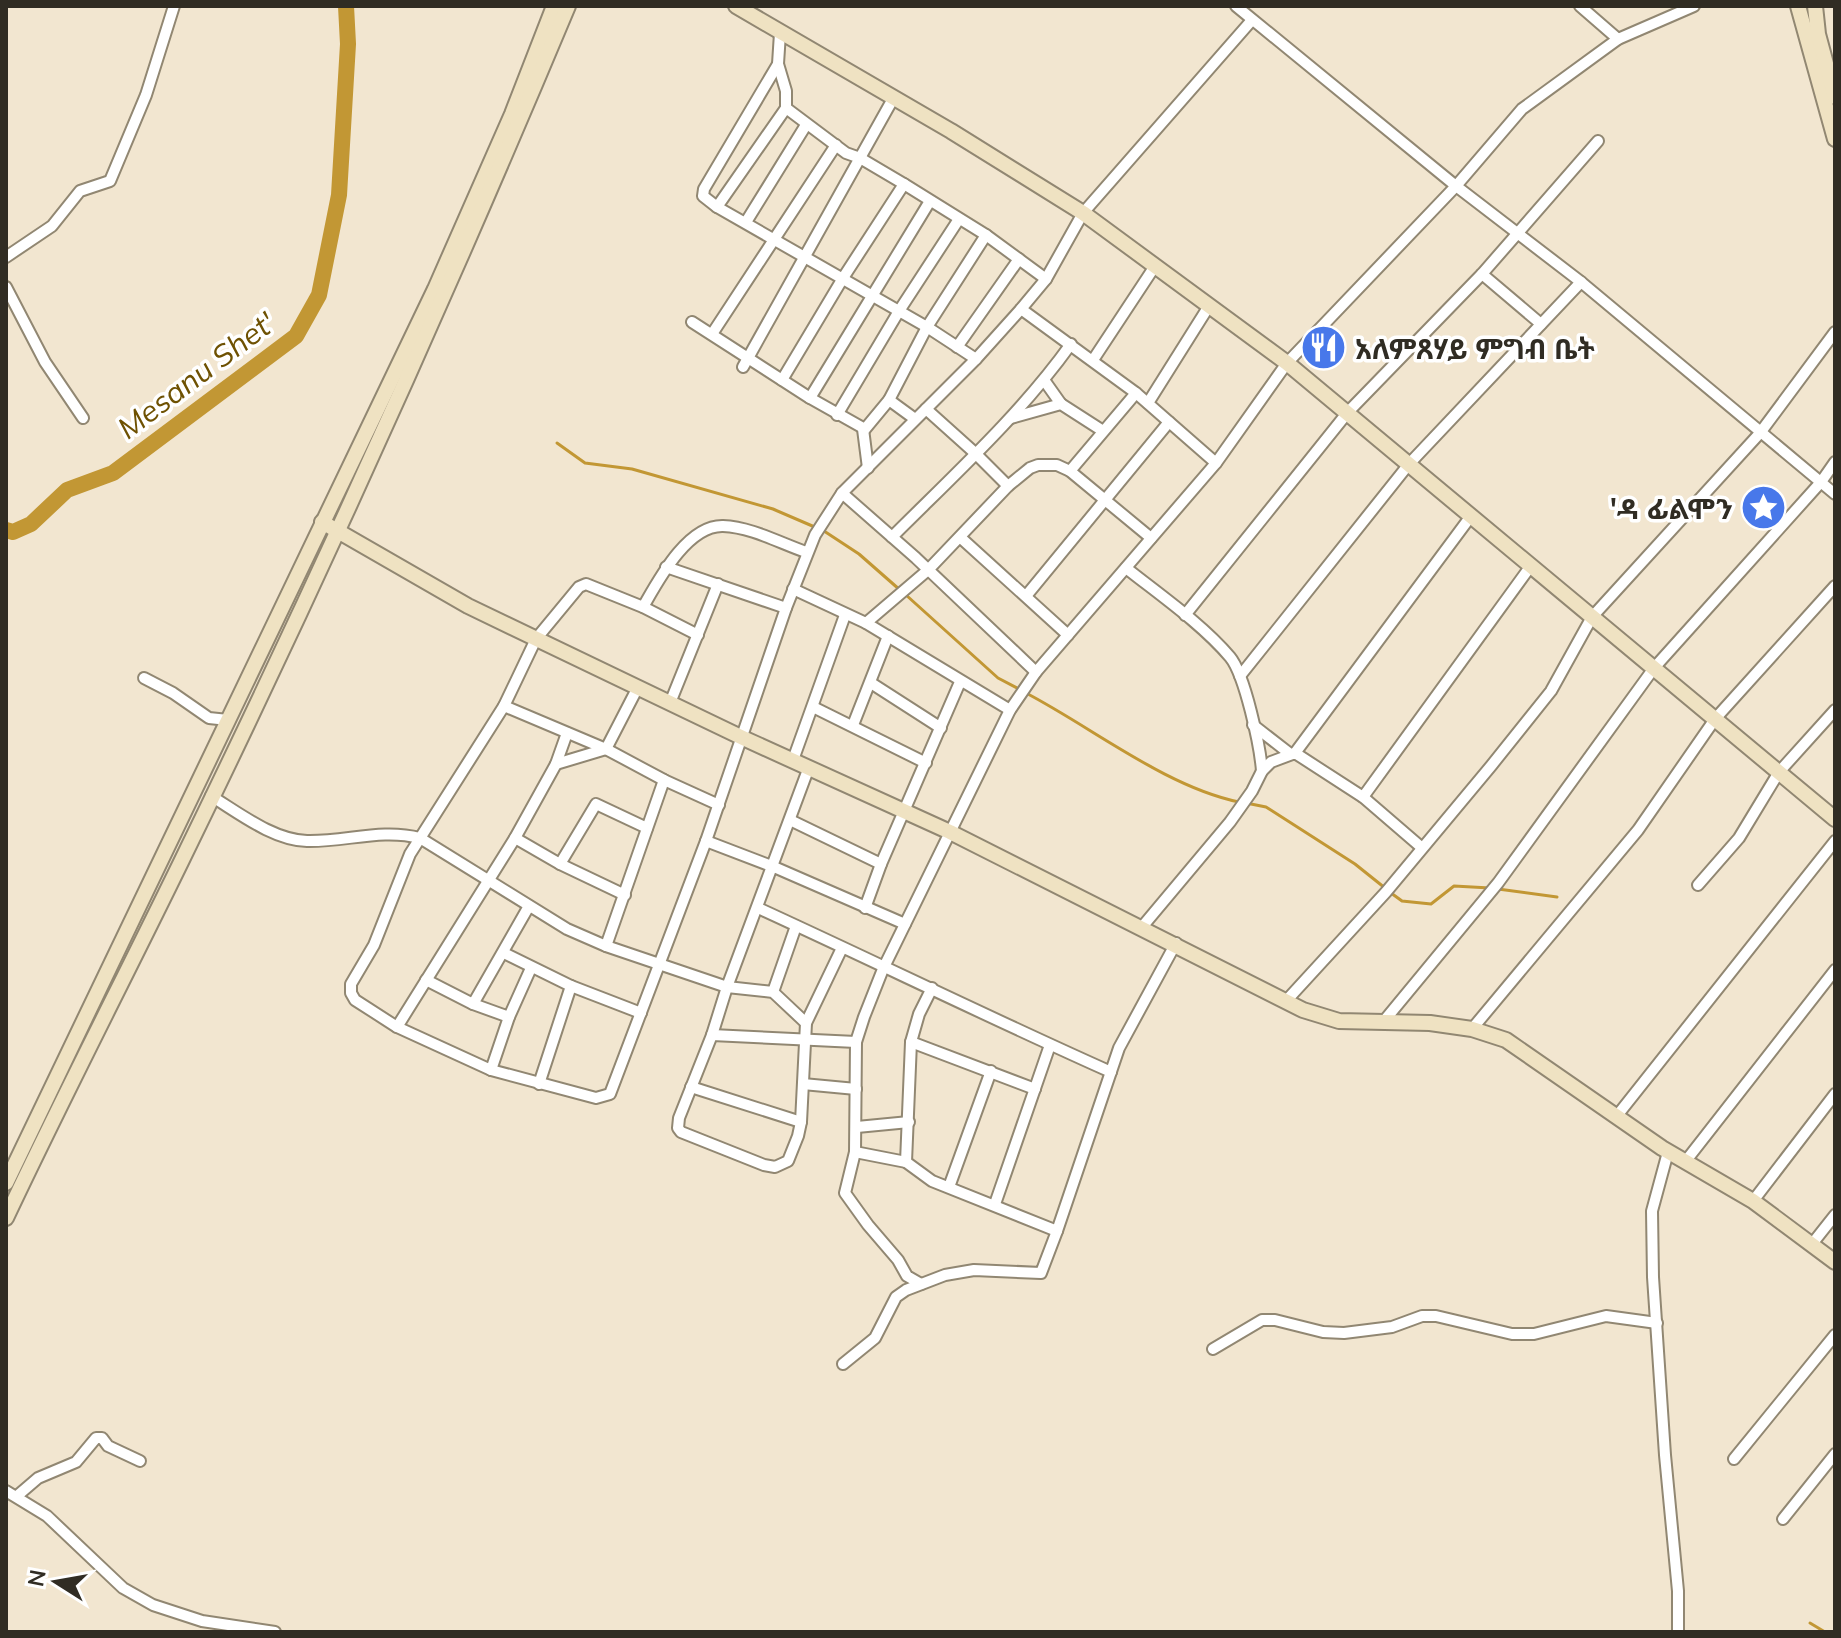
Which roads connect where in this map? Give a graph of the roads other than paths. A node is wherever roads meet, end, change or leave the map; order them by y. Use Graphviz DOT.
graph roads {
  1 [pos="174,6"];
  2 [pos="554,6"];
  3 [pos="568,6"];
  4 [pos="736,6"];
  5 [pos="1236,6"];
  6 [pos="1580,6"];
  7 [pos="1694,6"];
  8 [pos="1798,9"];
  9 [pos="1815,9"];
  10 [pos="1252,20"];
  11 [pos="780,33"];
  12 [pos="1618,39"];
  13 [pos="778,64"];
  14 [pos="1829,92"];
  15 [pos="894,97"];
  16 [pos="786,108"];
  17 [pos="806,125"];
  18 [pos="1835,139"];
  19 [pos="1598,141"];
  20 [pos="836,145"];
  21 [pos="860,158"];
  22 [pos="904,184"];
  23 [pos="1456,186"];
  24 [pos="930,201"];
  25 [pos="717,207"];
  26 [pos="1083,213"];
  27 [pos="959,219"];
  28 [pos="746,222"];
  29 [pos="1517,233"];
  30 [pos="986,235"];
  31 [pos="773,239"];
  32 [pos="805,256"];
  33 [pos="6,257"];
  34 [pos="1019,259"];
  35 [pos="1155,266"];
  36 [pos="451,267"];
  37 [pos="1482,274"];
  38 [pos="843,278"];
  39 [pos="1046,279"];
  40 [pos="1581,282"];
  41 [pos="6,287"];
  42 [pos="873,296"];
  43 [pos="1209,306"];
  44 [pos="1021,309"];
  45 [pos="899,311"];
  46 [pos="692,322"];
  47 [pos="1541,324"];
  48 [pos="927,327"];
  49 [pos="1835,332"];
  50 [pos="712,334"];
  51 [pos="1071,344"];
  52 [pos="957,347"];
  53 [pos="976,359"];
  54 [pos="1093,360"];
  55 [pos="746,362"];
  56 [pos="1287,363"];
  57 [pos="782,380"];
  58 [pos="1044,380"];
  59 [pos="1136,393"];
  60 [pos="810,398"];
  61 [pos="889,400"];
  62 [pos="1148,403"];
  63 [pos="1061,404"];
  64 [pos="926,409"];
  65 [pos="1348,412"];
  66 [pos="837,415"];
  67 [pos="83,418"];
  68 [pos="1011,418"];
  69 [pos="915,419"];
  70 [pos="1169,422"];
  71 [pos="863,429"];
  72 [pos="1103,431"];
  73 [pos="1760,433"];
  74 [pos="975,453"];
  75 [pos="1835,462"];
  76 [pos="1216,463"];
  77 [pos="1409,464"];
  78 [pos="868,468"];
  79 [pos="1070,471"];
  80 [pos="1821,482"];
  81 [pos="1008,486"];
  82 [pos="842,493"];
  83 [pos="1835,494"];
  84 [pos="1105,502"];
  85 [pos="1471,516"];
  86 [pos="322,522"];
  87 [pos="338,531"];
  88 [pos="892,537"];
  89 [pos="961,538"];
  90 [pos="1151,538"];
  91 [pos="806,552"];
  92 [pos="666,567"];
  93 [pos="1530,567"];
  94 [pos="1126,568"];
  95 [pos="928,570"];
  96 [pos="718,584"];
  97 [pos="1835,586"];
  98 [pos="793,589"];
  99 [pos="1026,596"];
  100 [pos="643,607"];
  101 [pos="786,608"];
  102 [pos="845,615"];
  103 [pos="1185,615"];
  104 [pos="1592,617"];
  105 [pos="866,623"];
  106 [pos="698,635"];
  107 [pos="1068,635"];
  108 [pos="888,636"];
  109 [pos="536,639"];
  110 [pos="1654,668"];
  111 [pos="1036,672"];
  112 [pos="1240,676"];
  113 [pos="144,678"];
  114 [pos="960,682"];
  115 [pos="871,683"];
  116 [pos="638,687"];
  117 [pos="670,703"];
  118 [pos="504,706"];
  119 [pos="813,707"];
  120 [pos="1010,710"];
  121 [pos="1835,710"];
  122 [pos="1715,719"];
  123 [pos="228,720"];
  124 [pos="853,725"];
  125 [pos="1253,725"];
  126 [pos="941,728"];
  127 [pos="567,733"];
  128 [pos="743,738"];
  129 [pos="606,749"];
  130 [pos="1292,753"];
  131 [pos="793,760"];
  132 [pos="926,763"];
  133 [pos="556,764"];
  134 [pos="809,767"];
  135 [pos="1262,771"];
  136 [pos="1779,772"];
  137 [pos="664,780"];
  138 [pos="211,796"];
  139 [pos="1363,797"];
  140 [pos="719,805"];
  141 [pos="904,812"];
  142 [pos="1835,819"];
  143 [pos="790,820"];
  144 [pos="647,828"];
  145 [pos="950,832"];
  146 [pos="420,838"];
  147 [pos="515,838"];
  148 [pos="706,841"];
  149 [pos="1835,841"];
  150 [pos="1421,847"];
  151 [pos="560,864"];
  152 [pos="881,864"];
  153 [pos="774,867"];
  154 [pos="490,879"];
  155 [pos="1698,885"];
  156 [pos="625,895"];
  157 [pos="529,906"];
  158 [pos="758,908"];
  159 [pos="865,908"];
  160 [pos="905,924"];
  161 [pos="796,926"];
  162 [pos="1142,927"];
  163 [pos="1176,943"];
  164 [pos="606,946"];
  165 [pos="842,948"];
  166 [pos="504,953"];
  167 [pos="658,963"];
  168 [pos="531,968"];
  169 [pos="883,969"];
  170 [pos="1835,970"];
  171 [pos="426,980"];
  172 [pos="571,986"];
  173 [pos="727,987"];
  174 [pos="932,988"];
  175 [pos="773,992"];
  176 [pos="1286,1001"];
  177 [pos="473,1004"];
  178 [pos="641,1013"];
  179 [pos="509,1017"];
  180 [pos="1384,1021"];
  181 [pos="806,1023"];
  182 [pos="397,1027"];
  183 [pos="1472,1029"];
  184 [pos="712,1035"];
  185 [pos="803,1040"];
  186 [pos="856,1042"];
  187 [pos="911,1042"];
  188 [pos="1050,1045"];
  189 [pos="491,1070"];
  190 [pos="991,1071"];
  191 [pos="1111,1072"];
  192 [pos="539,1084"];
  193 [pos="803,1084"];
  194 [pos="691,1087"];
  195 [pos="856,1089"];
  196 [pos="1035,1089"];
  197 [pos="1835,1094"];
  198 [pos="1616,1117"];
  199 [pos="801,1122"];
  200 [pos="909,1122"];
  201 [pos="857,1127"];
  202 [pos="855,1152"];
  203 [pos="1668,1152"];
  204 [pos="906,1162"];
  205 [pos="1685,1162"];
  206 [pos="6,1183"];
  207 [pos="949,1187"];
  208 [pos="1753,1201"];
  209 [pos="995,1204"];
  210 [pos="7,1213"];
  211 [pos="1835,1215"];
  212 [pos="1057,1231"];
  213 [pos="1812,1244"];
  214 [pos="1835,1262"];
  215 [pos="921,1284"];
  216 [pos="1657,1323"];
  217 [pos="1835,1335"];
  218 [pos="1213,1349"];
  219 [pos="843,1364"];
  220 [pos="1835,1454"];
  221 [pos="1734,1459"];
  222 [pos="140,1461"];
  223 [pos="11,1493"];
  224 [pos="1783,1519"];
  225 [pos="275,1632"];
  226 [pos="1678,1632"];
  1 -- 33 [label="street"];
  2 -- 36 [label="street"];
  3 -- 36 [label="street"];
  4 -- 11 [label="street"];
  5 -- 10 [label="street"];
  6 -- 12 [label="street"];
  7 -- 12 [label="street"];
  8 -- 14 [label="street"];
  9 -- 14 [label="street"];
  10 -- 23 [label="street"];
  10 -- 26 [label="street"];
  11 -- 13 [label="street"];
  11 -- 15 [label="street"];
  12 -- 23 [label="street"];
  13 -- 16 [label="street"];
  13 -- 25 [label="street"];
  14 -- 18 [label="street"];
  15 -- 21 [label="street"];
  15 -- 26 [label="street"];
  16 -- 17 [label="street"];
  16 -- 25 [label="street"];
  17 -- 20 [label="street"];
  17 -- 28 [label="street"];
  19 -- 29 [label="street"];
  20 -- 21 [label="street"];
  20 -- 31 [label="street"];
  21 -- 22 [label="street"];
  21 -- 32 [label="street"];
  22 -- 24 [label="street"];
  22 -- 38 [label="street"];
  23 -- 29 [label="street"];
  23 -- 56 [label="street"];
  24 -- 27 [label="street"];
  24 -- 42 [label="street"];
  25 -- 28 [label="street"];
  26 -- 35 [label="street"];
  26 -- 39 [label="street"];
  27 -- 30 [label="street"];
  27 -- 45 [label="street"];
  28 -- 31 [label="street"];
  29 -- 37 [label="street"];
  29 -- 40 [label="street"];
  30 -- 34 [label="street"];
  30 -- 48 [label="street"];
  31 -- 32 [label="street"];
  31 -- 50 [label="street"];
  32 -- 38 [label="street"];
  32 -- 55 [label="street"];
  34 -- 39 [label="street"];
  34 -- 52 [label="street"];
  35 -- 43 [label="street"];
  35 -- 54 [label="street"];
  36 -- 86 [label="street"];
  36 -- 87 [label="street"];
  37 -- 47 [label="street"];
  37 -- 65 [label="street"];
  38 -- 42 [label="street"];
  38 -- 57 [label="street"];
  39 -- 44 [label="street"];
  40 -- 47 [label="street"];
  40 -- 73 [label="street"];
  41 -- 67 [label="street"];
  42 -- 45 [label="street"];
  42 -- 60 [label="street"];
  43 -- 56 [label="street"];
  43 -- 62 [label="street"];
  44 -- 51 [label="street"];
  44 -- 53 [label="street"];
  45 -- 48 [label="street"];
  45 -- 66 [label="street"];
  46 -- 50 [label="street"];
  47 -- 77 [label="street"];
  48 -- 52 [label="street"];
  48 -- 61 [label="street"];
  49 -- 73 [label="street"];
  50 -- 55 [label="street"];
  51 -- 54 [label="street"];
  51 -- 58 [label="street"];
  52 -- 53 [label="street"];
  53 -- 64 [label="street"];
  54 -- 59 [label="street"];
  55 -- 57 [label="street"];
  56 -- 65 [label="street"];
  56 -- 76 [label="street"];
  57 -- 60 [label="street"];
  58 -- 63 [label="street"];
  58 -- 68 [label="street"];
  59 -- 62 [label="street"];
  59 -- 72 [label="street"];
  60 -- 66 [label="street"];
  61 -- 69 [label="street"];
  61 -- 71 [label="street"];
  62 -- 70 [label="street"];
  63 -- 68 [label="street"];
  63 -- 72 [label="street"];
  64 -- 69 [label="street"];
  64 -- 74 [label="street"];
  65 -- 77 [label="street"];
  65 -- 103 [label="street"];
  66 -- 71 [label="street"];
  68 -- 74 [label="street"];
  69 -- 78 [label="street"];
  70 -- 76 [label="street"];
  70 -- 84 [label="street"];
  71 -- 78 [label="street"];
  72 -- 79 [label="street"];
  73 -- 80 [label="street"];
  73 -- 104 [label="street"];
  74 -- 81 [label="street"];
  74 -- 88 [label="street"];
  75 -- 80 [label="street"];
  76 -- 90 [label="street"];
  77 -- 85 [label="street"];
  77 -- 112 [label="street"];
  78 -- 82 [label="street"];
  79 -- 81 [label="street"];
  79 -- 84 [label="street"];
  80 -- 83 [label="street"];
  80 -- 110 [label="street"];
  81 -- 89 [label="street"];
  82 -- 88 [label="street"];
  82 -- 91 [label="street"];
  84 -- 90 [label="street"];
  84 -- 99 [label="street"];
  85 -- 93 [label="street"];
  85 -- 130 [label="street"];
  86 -- 87 [label="street"];
  86 -- 123 [label="street"];
  87 -- 109 [label="street"];
  87 -- 138 [label="street"];
  88 -- 95 [label="street"];
  89 -- 95 [label="street"];
  89 -- 99 [label="street"];
  90 -- 94 [label="street"];
  91 -- 92 [label="street"];
  91 -- 98 [label="street"];
  92 -- 96 [label="street"];
  92 -- 100 [label="street"];
  93 -- 104 [label="street"];
  93 -- 139 [label="street"];
  94 -- 103 [label="street"];
  94 -- 107 [label="street"];
  95 -- 105 [label="street"];
  95 -- 111 [label="street"];
  96 -- 101 [label="street"];
  96 -- 106 [label="street"];
  97 -- 122 [label="street"];
  98 -- 101 [label="street"];
  98 -- 102 [label="street"];
  99 -- 107 [label="street"];
  100 -- 106 [label="street"];
  100 -- 109 [label="street"];
  101 -- 128 [label="street"];
  102 -- 105 [label="street"];
  102 -- 119 [label="street"];
  103 -- 112 [label="street"];
  104 -- 110 [label="street"];
  104 -- 150 [label="street"];
  105 -- 108 [label="street"];
  106 -- 117 [label="street"];
  107 -- 111 [label="street"];
  108 -- 114 [label="street"];
  108 -- 115 [label="street"];
  109 -- 116 [label="street"];
  109 -- 118 [label="street"];
  110 -- 122 [label="street"];
  110 -- 180 [label="street"];
  111 -- 120 [label="street"];
  112 -- 125 [label="street"];
  113 -- 123 [label="street"];
  114 -- 120 [label="street"];
  114 -- 126 [label="street"];
  115 -- 124 [label="street"];
  115 -- 126 [label="street"];
  116 -- 117 [label="street"];
  116 -- 129 [label="street"];
  117 -- 128 [label="street"];
  118 -- 127 [label="street"];
  118 -- 146 [label="street"];
  119 -- 124 [label="street"];
  119 -- 131 [label="street"];
  120 -- 145 [label="street"];
  121 -- 136 [label="street"];
  122 -- 136 [label="street"];
  122 -- 183 [label="street"];
  123 -- 206 [label="street"];
  124 -- 132 [label="street"];
  125 -- 130 [label="street"];
  125 -- 135 [label="street"];
  126 -- 132 [label="street"];
  127 -- 129 [label="street"];
  127 -- 133 [label="street"];
  128 -- 131 [label="street"];
  128 -- 140 [label="street"];
  129 -- 133 [label="street"];
  129 -- 137 [label="street"];
  130 -- 135 [label="street"];
  130 -- 139 [label="street"];
  131 -- 134 [label="street"];
  132 -- 141 [label="street"];
  133 -- 147 [label="street"];
  134 -- 141 [label="street"];
  134 -- 143 [label="street"];
  135 -- 162 [label="street"];
  136 -- 142 [label="street"];
  136 -- 155 [label="street"];
  137 -- 140 [label="street"];
  137 -- 144 [label="street"];
  138 -- 146 [label="street"];
  138 -- 210 [label="street"];
  139 -- 150 [label="street"];
  140 -- 148 [label="street"];
  141 -- 145 [label="street"];
  141 -- 152 [label="street"];
  143 -- 152 [label="street"];
  143 -- 153 [label="street"];
  144 -- 151 [label="street"];
  144 -- 156 [label="street"];
  145 -- 160 [label="street"];
  145 -- 162 [label="street"];
  146 -- 154 [label="street"];
  146 -- 182 [label="street"];
  147 -- 151 [label="street"];
  147 -- 154 [label="street"];
  148 -- 153 [label="street"];
  148 -- 167 [label="street"];
  149 -- 198 [label="street"];
  150 -- 176 [label="street"];
  151 -- 156 [label="street"];
  152 -- 159 [label="street"];
  153 -- 158 [label="street"];
  153 -- 159 [label="street"];
  154 -- 157 [label="street"];
  154 -- 171 [label="street"];
  156 -- 164 [label="street"];
  157 -- 164 [label="street"];
  157 -- 166 [label="street"];
  158 -- 161 [label="street"];
  158 -- 173 [label="street"];
  159 -- 160 [label="street"];
  160 -- 169 [label="street"];
  161 -- 165 [label="street"];
  161 -- 175 [label="street"];
  162 -- 163 [label="street"];
  163 -- 176 [label="street"];
  163 -- 191 [label="street"];
  164 -- 167 [label="street"];
  165 -- 169 [label="street"];
  165 -- 181 [label="street"];
  166 -- 168 [label="street"];
  166 -- 177 [label="street"];
  167 -- 173 [label="street"];
  167 -- 178 [label="street"];
  168 -- 172 [label="street"];
  168 -- 179 [label="street"];
  169 -- 174 [label="street"];
  169 -- 186 [label="street"];
  170 -- 205 [label="street"];
  171 -- 177 [label="street"];
  171 -- 182 [label="street"];
  172 -- 178 [label="street"];
  172 -- 192 [label="street"];
  173 -- 175 [label="street"];
  173 -- 184 [label="street"];
  174 -- 187 [label="street"];
  174 -- 188 [label="street"];
  175 -- 181 [label="street"];
  176 -- 180 [label="street"];
  177 -- 179 [label="street"];
  178 -- 192 [label="street"];
  179 -- 189 [label="street"];
  180 -- 183 [label="street"];
  181 -- 185 [label="street"];
  182 -- 189 [label="street"];
  183 -- 198 [label="street"];
  184 -- 185 [label="street"];
  184 -- 194 [label="street"];
  185 -- 186 [label="street"];
  185 -- 193 [label="street"];
  186 -- 195 [label="street"];
  187 -- 190 [label="street"];
  187 -- 200 [label="street"];
  188 -- 191 [label="street"];
  188 -- 196 [label="street"];
  189 -- 192 [label="street"];
  190 -- 196 [label="street"];
  190 -- 207 [label="street"];
  191 -- 212 [label="street"];
  193 -- 195 [label="street"];
  193 -- 199 [label="street"];
  194 -- 199 [label="street"];
  194 -- 199 [label="street"];
  195 -- 201 [label="street"];
  196 -- 209 [label="street"];
  197 -- 208 [label="street"];
  198 -- 203 [label="street"];
  200 -- 201 [label="street"];
  200 -- 204 [label="street"];
  201 -- 202 [label="street"];
  202 -- 204 [label="street"];
  202 -- 215 [label="street"];
  203 -- 205 [label="street"];
  203 -- 216 [label="street"];
  204 -- 207 [label="street"];
  205 -- 208 [label="street"];
  207 -- 209 [label="street"];
  208 -- 213 [label="street"];
  209 -- 212 [label="street"];
  211 -- 213 [label="street"];
  212 -- 215 [label="street"];
  213 -- 214 [label="street"];
  215 -- 219 [label="street"];
  216 -- 218 [label="street"];
  216 -- 226 [label="street"];
  217 -- 221 [label="street"];
  220 -- 224 [label="street"];
  222 -- 223 [label="street"];
  223 -- 225 [label="street"];
}
